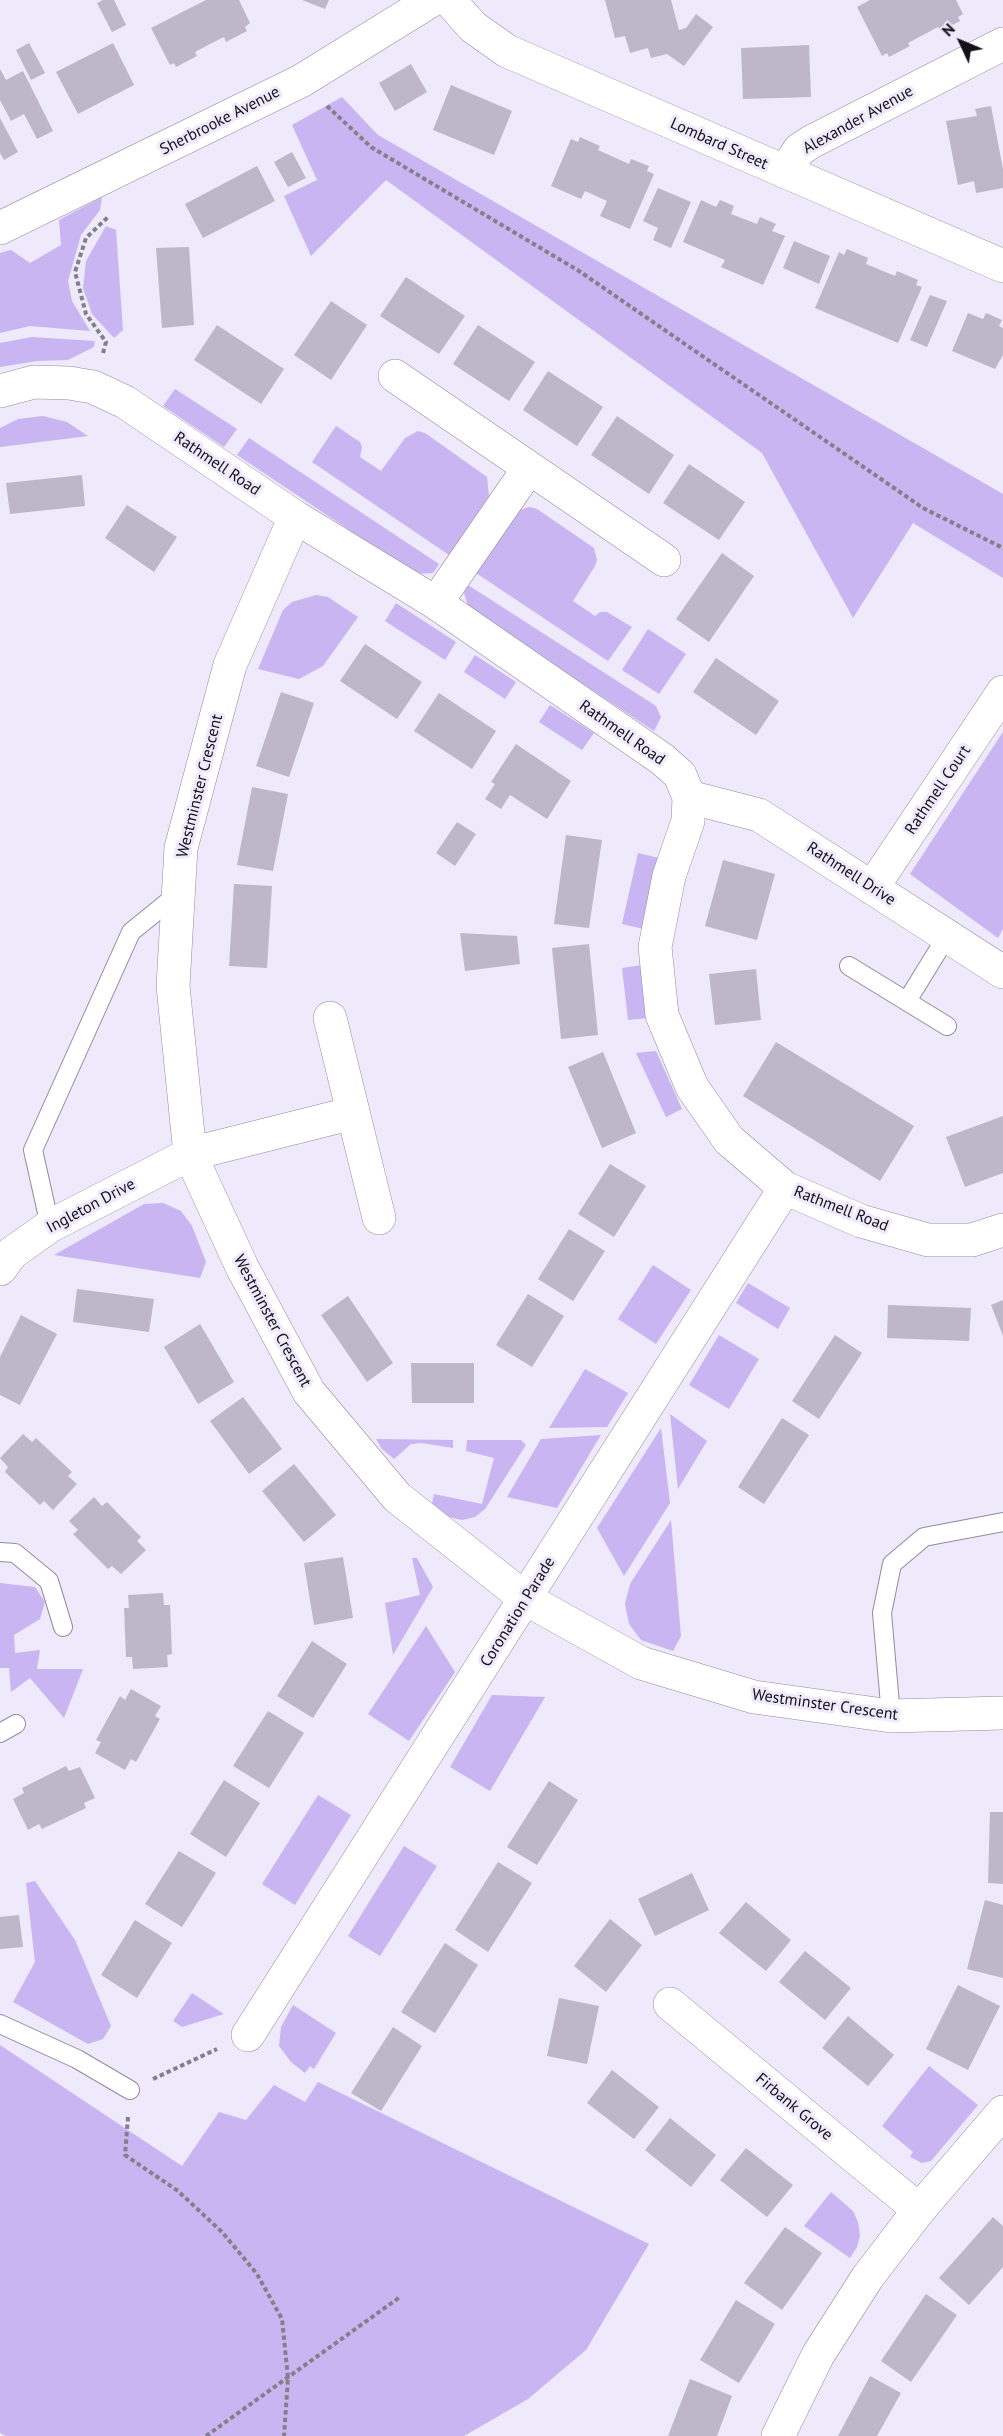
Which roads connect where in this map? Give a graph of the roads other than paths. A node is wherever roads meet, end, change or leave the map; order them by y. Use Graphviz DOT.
graph roads {
  1 [pos="432,0"];
  2 [pos="449,0"];
  3 [pos="1003,44"];
  4 [pos="785,172"];
  5 [pos="0,228"];
  6 [pos="1003,266"];
  7 [pos="395,376"];
  8 [pos="0,391"];
  9 [pos="529,468"];
  10 [pos="296,517"];
  11 [pos="664,560"];
  12 [pos="436,603"];
  13 [pos="1003,692"];
  14 [pos="689,797"];
  15 [pos="872,888"];
  16 [pos="179,893"];
  17 [pos="947,936"];
  18 [pos="849,966"];
  19 [pos="1003,972"];
  20 [pos="907,1001"];
  21 [pos="330,1018"];
  22 [pos="948,1026"];
  23 [pos="353,1113"];
  24 [pos="190,1154"];
  25 [pos="786,1188"];
  26 [pos="379,1218"];
  27 [pos="50,1226"];
  28 [pos="1003,1230"];
  29 [pos="0,1269"];
  30 [pos="1003,1522"];
  31 [pos="0,1552"];
  32 [pos="526,1599"];
  33 [pos="63,1627"];
  34 [pos="1003,1713"];
  35 [pos="891,1716"];
  36 [pos="670,2004"];
  37 [pos="0,2024"];
  38 [pos="248,2035"];
  39 [pos="130,2090"];
  40 [pos="1003,2112"];
  41 [pos="919,2210"];
  42 [pos="778,2436"];
  1 -- 5 [label="street, Sherbrooke Avenue"];
  2 -- 4 [label="street, Lombard Street"];
  3 -- 4 [label="street, Alexander Avenue"];
  4 -- 6 [label="street, Lombard Street"];
  7 -- 9 [label="street"];
  8 -- 10 [label="street, Rathmell Road"];
  9 -- 11 [label="street"];
  9 -- 12 [label="street"];
  10 -- 12 [label="street, Rathmell Road"];
  10 -- 16 [label="street, Westminster Crescent"];
  12 -- 14 [label="street, Rathmell Road"];
  13 -- 15 [label="street, Rathmell Court"];
  14 -- 15 [label="street, Rathmell Drive"];
  14 -- 25 [label="street, Rathmell Road"];
  15 -- 17 [label="street, Rathmell Drive"];
  16 -- 24 [label="street, Westminster Crescent"];
  16 -- 27 [label="lane"];
  17 -- 19 [label="street, Rathmell Drive"];
  17 -- 20 [label="lane"];
  18 -- 20 [label="lane"];
  20 -- 22 [label="lane"];
  21 -- 23 [label="street"];
  23 -- 24 [label="street, Ingleton Drive"];
  23 -- 26 [label="street"];
  24 -- 27 [label="street, Ingleton Drive"];
  24 -- 32 [label="street, Westminster Crescent"];
  25 -- 28 [label="street, Rathmell Road"];
  25 -- 32 [label="street, Coronation Parade"];
  27 -- 29 [label="street, Ingleton Drive"];
  30 -- 35 [label="lane"];
  31 -- 33 [label="lane"];
  32 -- 35 [label="street, Westminster Crescent"];
  32 -- 38 [label="street, Coronation Parade"];
  34 -- 35 [label="street, Westminster Crescent"];
  36 -- 41 [label="street, Firbank Grove"];
  37 -- 39 [label="lane"];
  40 -- 41 [label="street"];
  41 -- 42 [label="street"];
}
